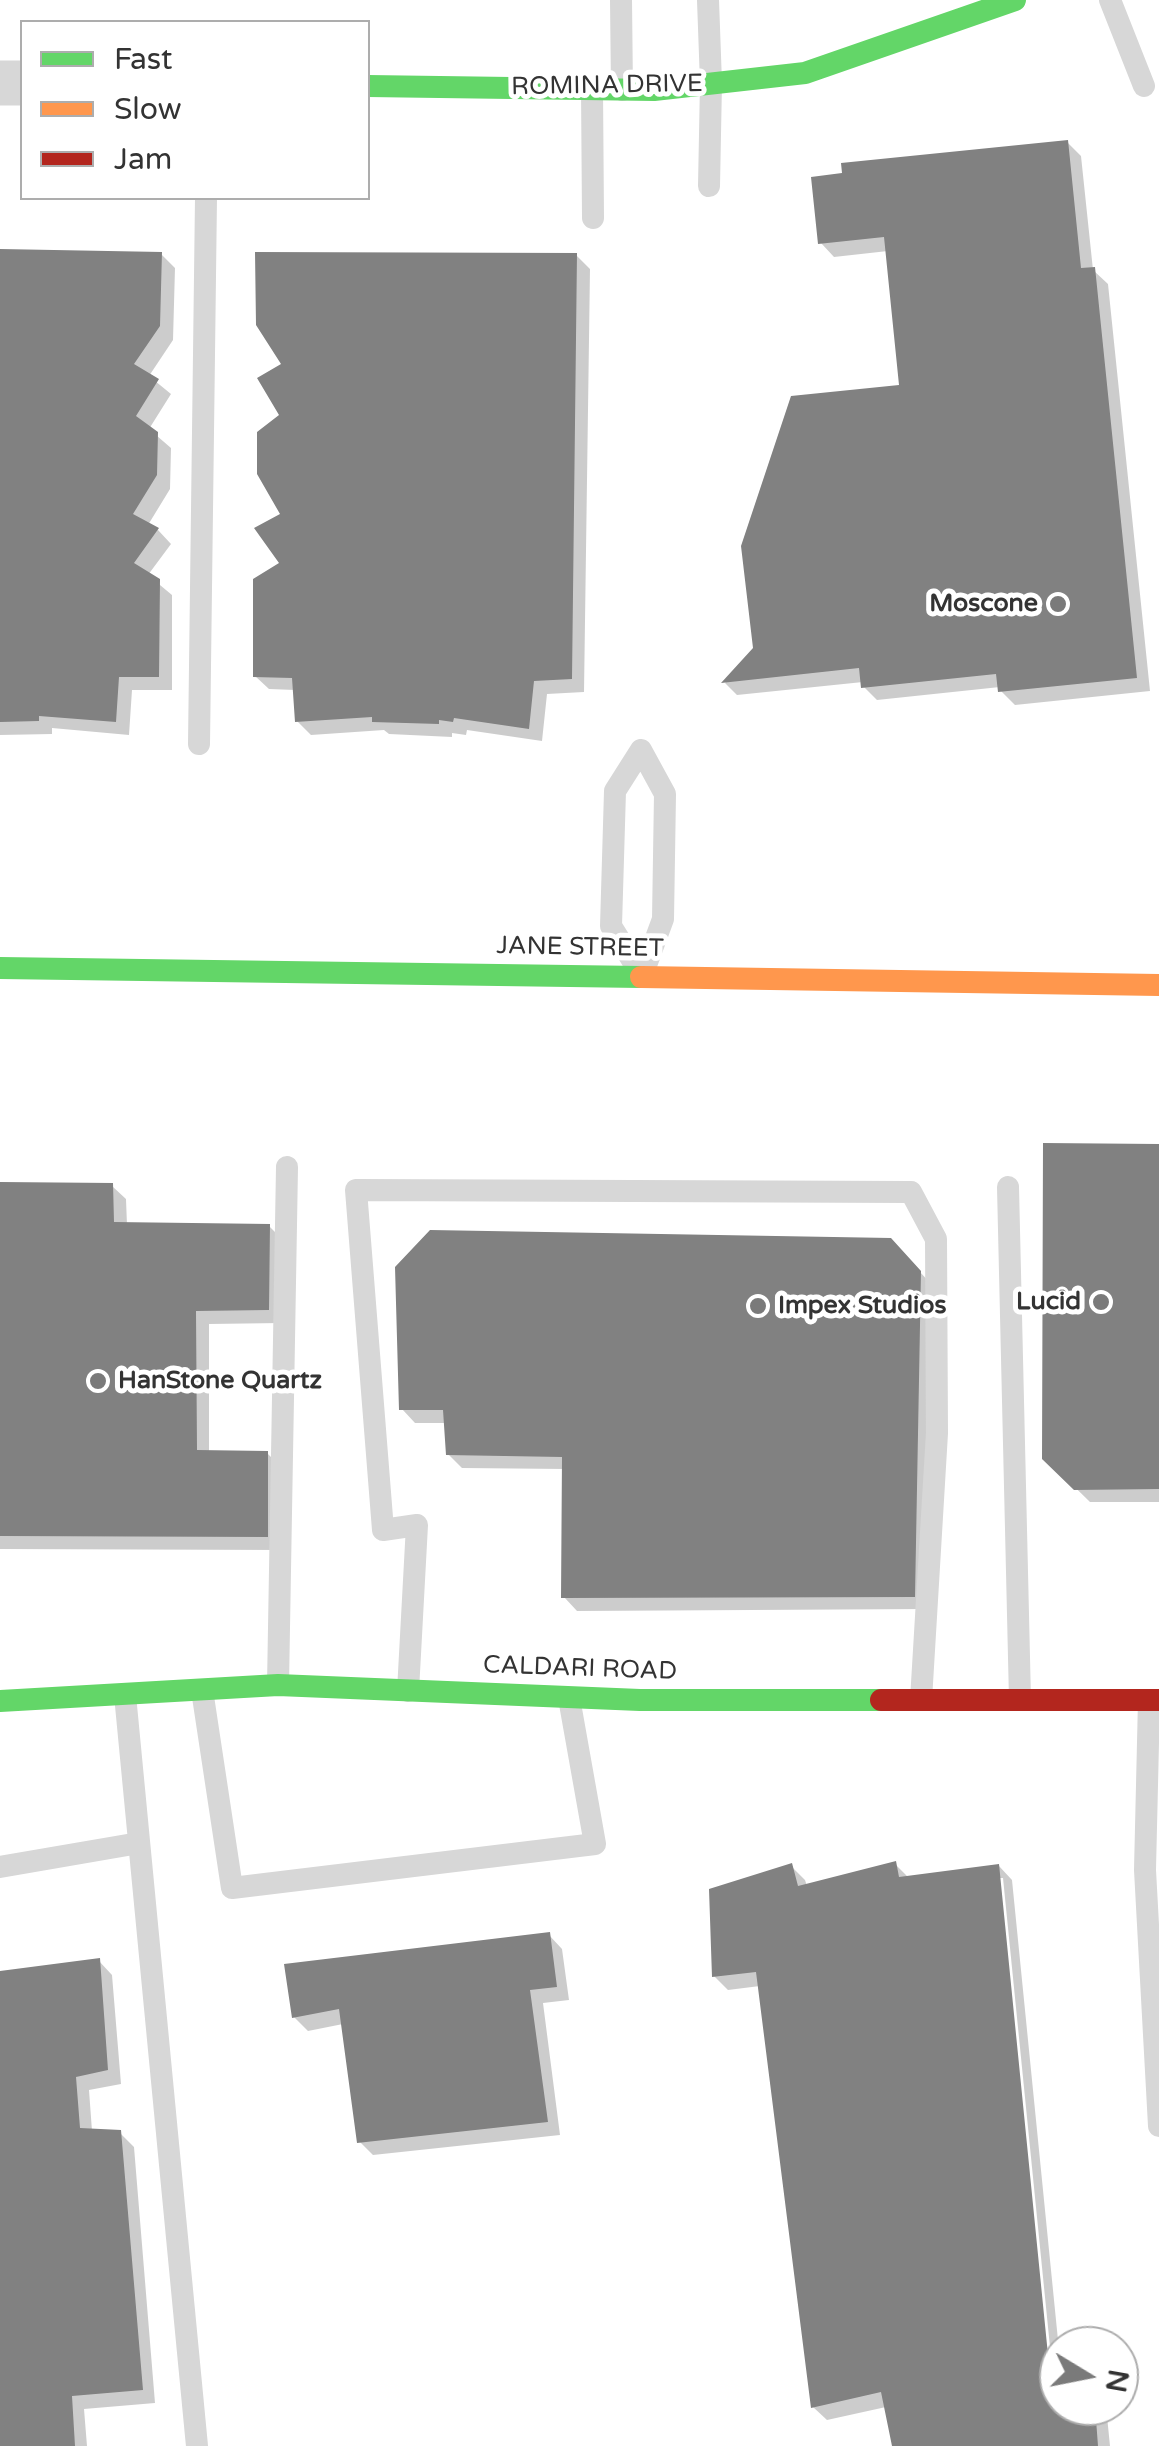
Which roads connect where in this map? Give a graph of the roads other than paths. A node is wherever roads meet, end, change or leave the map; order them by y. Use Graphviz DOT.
graph roads {
  1 [pos="621,0"];
  2 [pos="708,0"];
  3 [pos="1015,0"];
  4 [pos="1110,0"];
  5 [pos="711,83"];
  6 [pos="370,86"];
  7 [pos="1144,86"];
  8 [pos="592,89"];
  9 [pos="622,90"];
  10 [pos="709,186"];
  11 [pos="206,200"];
  12 [pos="593,218"];
  13 [pos="198,744"];
  14 [pos="0,968"];
  15 [pos="642,976"];
  16 [pos="1159,985"];
  17 [pos="287,1168"];
  18 [pos="1008,1187"];
  19 [pos="278,1685"];
  20 [pos="202,1690"];
  21 [pos="408,1691"];
  22 [pos="125,1695"];
  23 [pos="569,1698"];
  24 [pos="920,1700"];
  25 [pos="1020,1700"];
  26 [pos="1154,1700"];
  27 [pos="0,1701"];
  28 [pos="139,1843"];
  29 [pos="0,1866"];
  30 [pos="1159,2126"];
  31 [pos="197,2446"];
  1 -- 9 [label="lane"];
  2 -- 5 [label="lane"];
  3 -- 5 [label="street, ROMINA DRIVE"];
  4 -- 7 [label="lane"];
  5 -- 9 [label="street, ROMINA DRIVE"];
  5 -- 10 [label="lane"];
  6 -- 8 [label="street, ROMINA DRIVE"];
  8 -- 9 [label="street, ROMINA DRIVE"];
  8 -- 12 [label="lane"];
  11 -- 13 [label="lane"];
  14 -- 15 [label="street, JANE STREET"];
  15 -- 15 [label="lane"];
  15 -- 16 [label="street, JANE STREET"];
  17 -- 19 [label="lane"];
  18 -- 25 [label="lane"];
  19 -- 20 [label="street, CALDARI ROAD"];
  19 -- 21 [label="street, CALDARI ROAD"];
  20 -- 22 [label="street, CALDARI ROAD"];
  20 -- 23 [label="lane"];
  21 -- 23 [label="street, CALDARI ROAD"];
  21 -- 24 [label="lane"];
  22 -- 27 [label="street, CALDARI ROAD"];
  22 -- 28 [label="lane"];
  23 -- 24 [label="street, CALDARI ROAD"];
  24 -- 25 [label="street, CALDARI ROAD"];
  25 -- 26 [label="street, CALDARI ROAD"];
  26 -- 30 [label="lane"];
  28 -- 29 [label="lane"];
  28 -- 31 [label="lane"];
}
